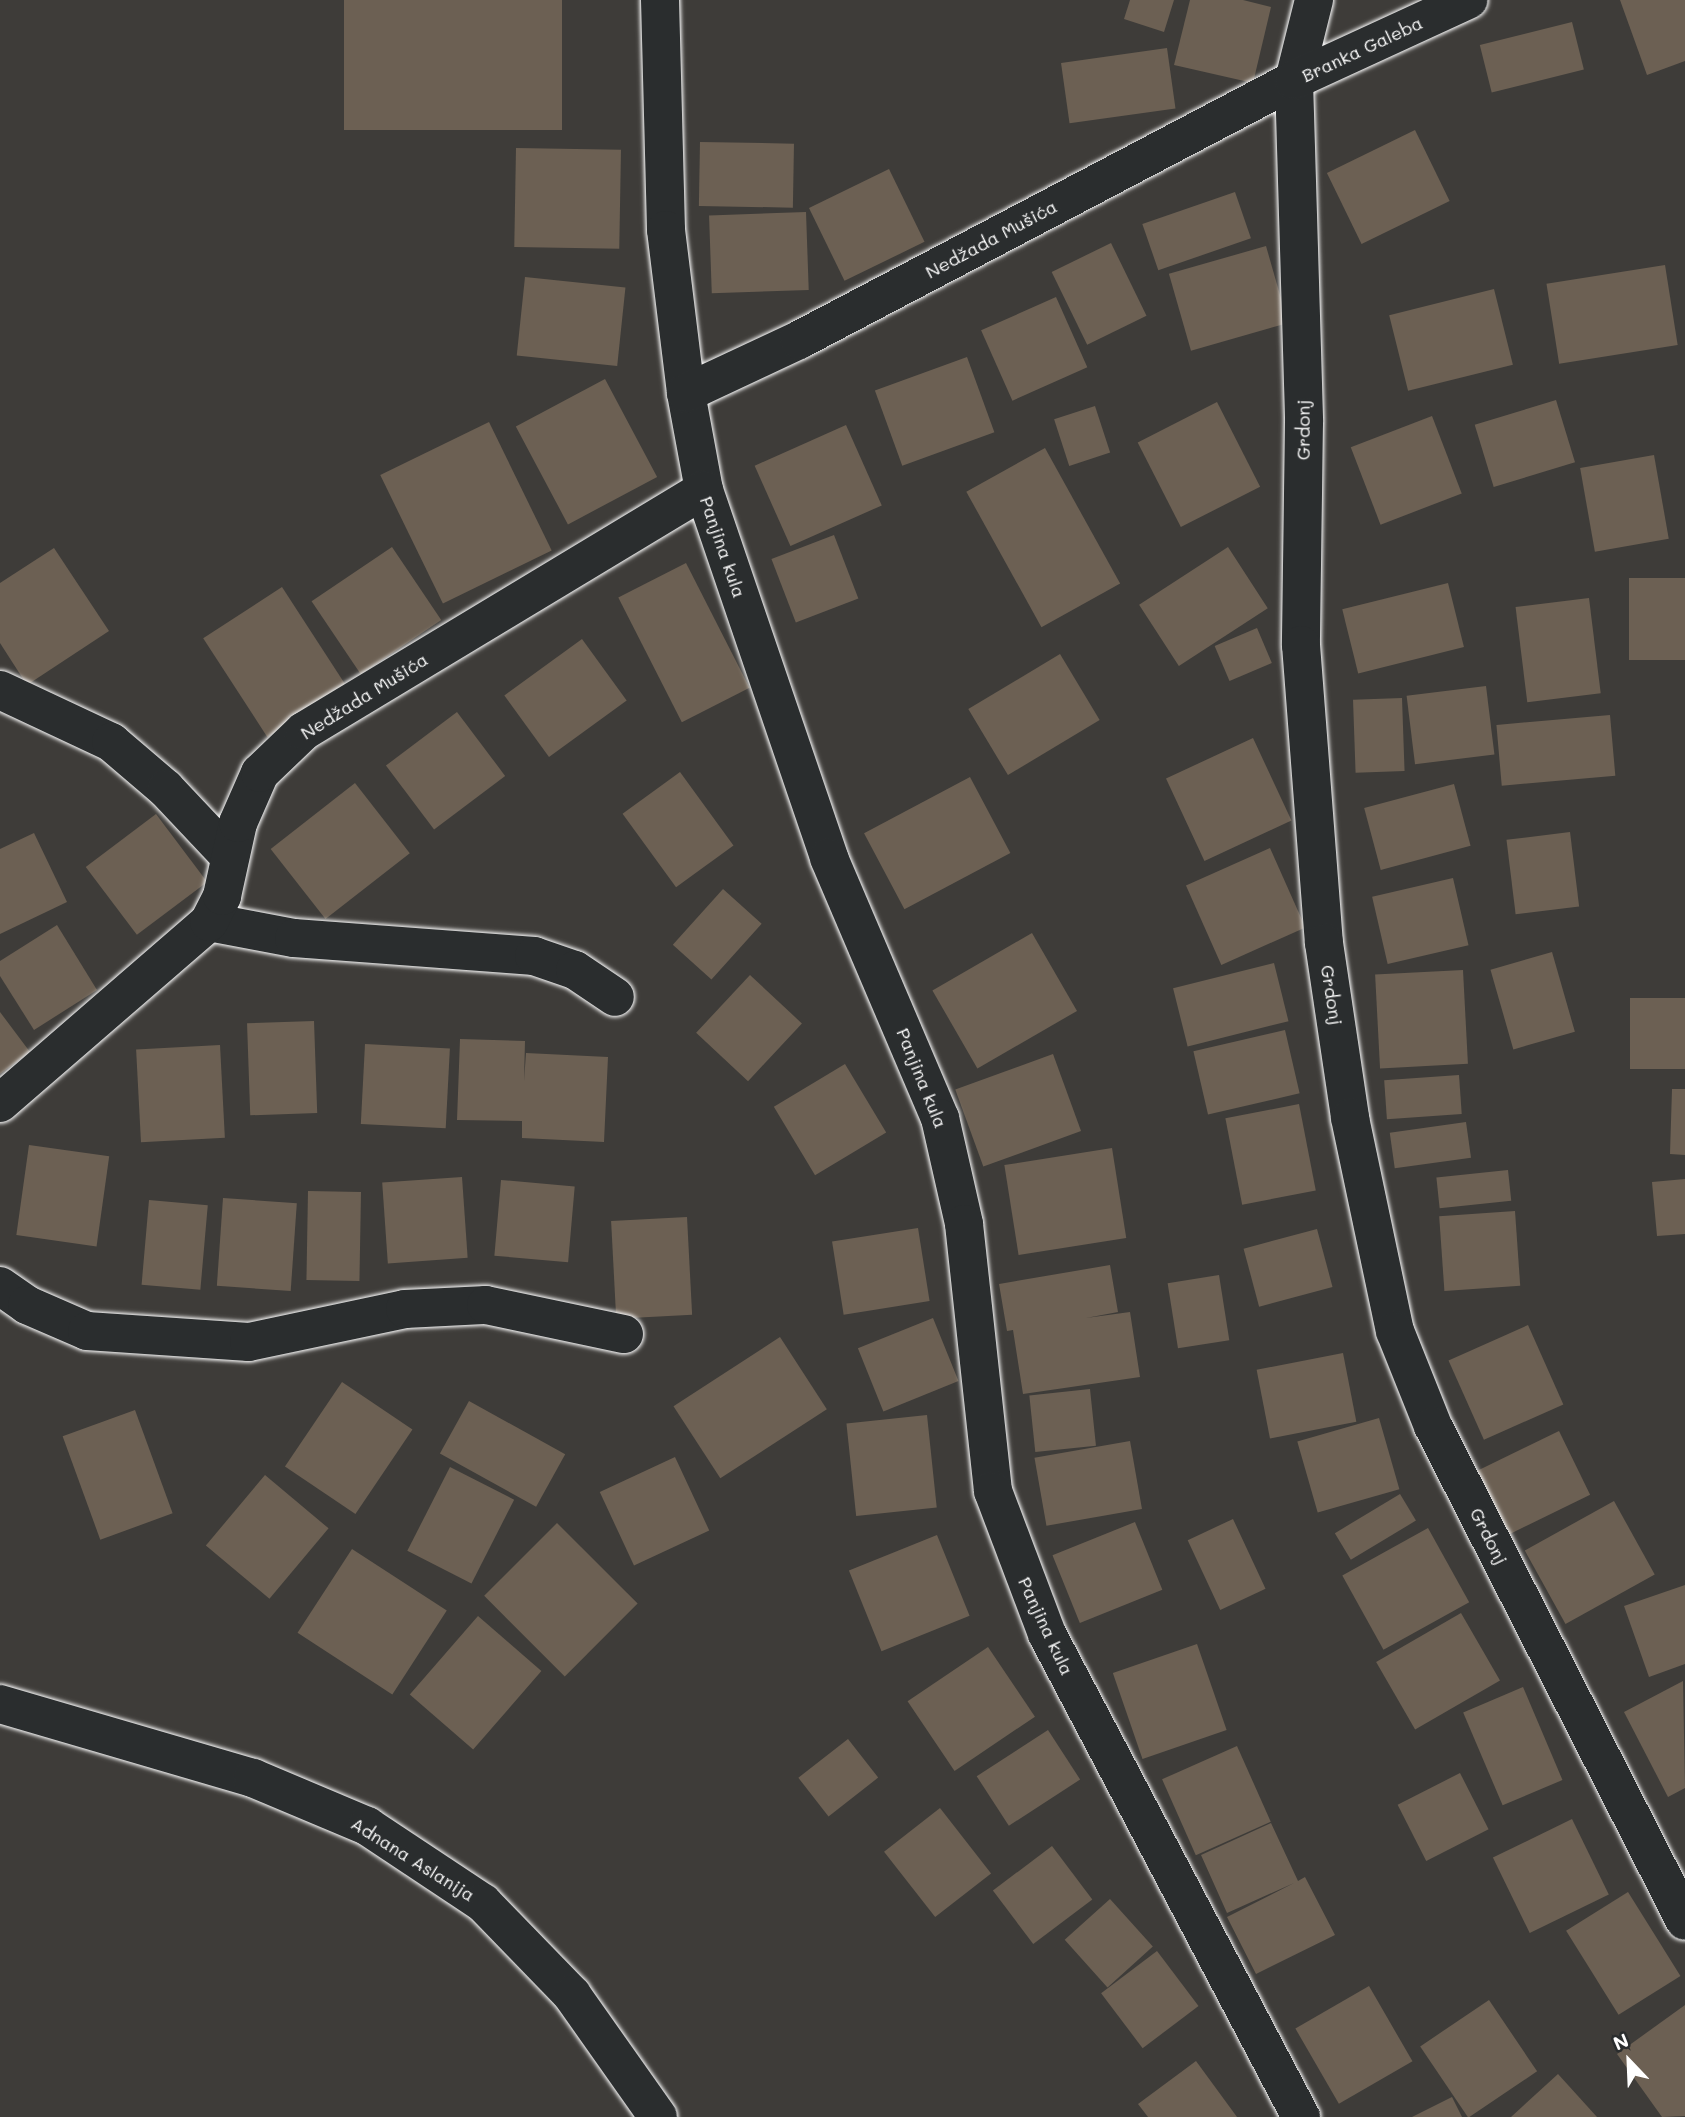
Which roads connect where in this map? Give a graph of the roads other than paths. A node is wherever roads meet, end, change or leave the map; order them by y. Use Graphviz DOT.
graph roads {
  1 [pos="660,0"];
  2 [pos="1314,0"];
  3 [pos="1468,0"];
  4 [pos="1294,80"];
  5 [pos="686,393"];
  6 [pos="704,491"];
  7 [pos="0,690"];
  8 [pos="230,857"];
  9 [pos="209,922"];
  10 [pos="615,997"];
  11 [pos="0,1103"];
  12 [pos="0,1286"];
  13 [pos="624,1334"];
  14 [pos="0,1704"];
  15 [pos="1685,1922"];
  16 [pos="658,2117"];
  17 [pos="1301,2117"];
  1 -- 5 [label="street, Panjina kula"];
  2 -- 4 [label="street, Grdonj"];
  3 -- 4 [label="street, Branka Galeba"];
  4 -- 5 [label="street, Nedžada Mušića"];
  4 -- 15 [label="street, Grdonj"];
  5 -- 6 [label="street, Panjina kula"];
  6 -- 8 [label="street, Nedžada Mušića"];
  6 -- 17 [label="street, Panjina kula"];
  7 -- 8 [label="street"];
  8 -- 9 [label="street, Nedžada Mušića"];
  9 -- 10 [label="street"];
  9 -- 11 [label="street, Nedžada Mušića"];
  12 -- 13 [label="street"];
  14 -- 16 [label="street, Adnana Aslanija"];
}
